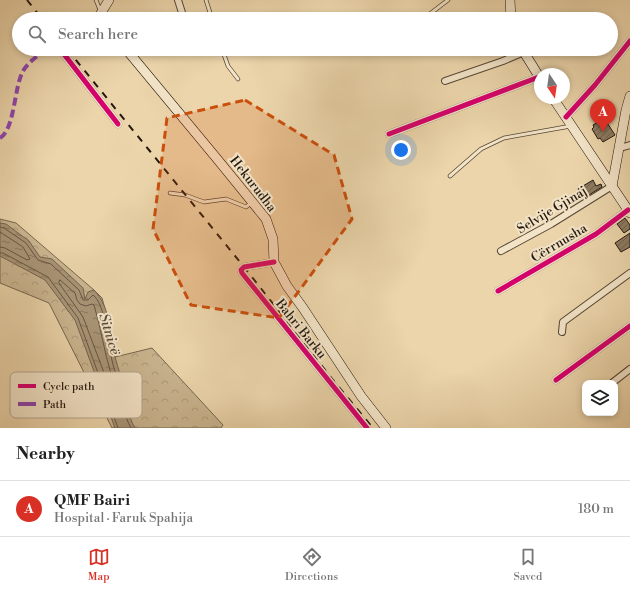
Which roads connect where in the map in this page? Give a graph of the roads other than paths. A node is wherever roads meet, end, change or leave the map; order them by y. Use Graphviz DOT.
graph roads {
  1 [pos="96,0"];
  2 [pos="109,0"];
  3 [pos="178,0"];
  4 [pos="206,0"];
  5 [pos="448,0"];
  6 [pos="510,0"];
  7 [pos="101,12"];
  8 [pos="105,12"];
  9 [pos="182,12"];
  10 [pos="210,12"];
  11 [pos="432,12"];
  12 [pos="511,12"];
  13 [pos="630,41"];
  14 [pos="65,56"];
  15 [pos="132,56"];
  16 [pos="224,56"];
  17 [pos="512,56"];
  18 [pos="527,56"];
  19 [pos="534,68"];
  20 [pos="238,79"];
  21 [pos="534,80"];
  22 [pos="445,81"];
  23 [pos="630,96"];
  24 [pos="557,104"];
  25 [pos="566,117"];
  26 [pos="118,124"];
  27 [pos="572,126"];
  28 [pos="389,134"];
  29 [pos="630,145"];
  30 [pos="620,148"];
  31 [pos="450,176"];
  32 [pos="612,186"];
  33 [pos="170,193"];
  34 [pos="252,202"];
  35 [pos="629,212"];
  36 [pos="501,251"];
  37 [pos="274,262"];
  38 [pos="630,273"];
  39 [pos="498,291"];
  40 [pos="630,326"];
  41 [pos="562,332"];
  42 [pos="630,369"];
  43 [pos="556,380"];
  44 [pos="616,380"];
  45 [pos="367,428"];
  46 [pos="386,428"];
  1 -- 7 [label="lane"];
  2 -- 8 [label="main road"];
  3 -- 9 [label="street"];
  4 -- 10 [label="lane"];
  5 -- 11 [label="lane"];
  6 -- 12 [label="main road"];
  13 -- 25 [label="street"];
  14 -- 26 [label="street"];
  15 -- 34 [label="main road, Hekurudha"];
  16 -- 20 [label="lane"];
  17 -- 22 [label="street"];
  18 -- 19 [label="main road"];
  21 -- 28 [label="street"];
  23 -- 30 [label="main road"];
  24 -- 25 [label="main road"];
  25 -- 27 [label="main road"];
  27 -- 31 [label="lane"];
  27 -- 32 [label="main road"];
  29 -- 30 [label="street"];
  30 -- 32 [label="main road"];
  32 -- 35 [label="main road"];
  32 -- 36 [label="street, Selvije Gjinaj"];
  33 -- 34 [label="lane"];
  34 -- 37 [label="main road, Hekurudha"];
  35 -- 39 [label="street, Cërrnusha"];
  37 -- 45 [label="street, Bahri Barku"];
  37 -- 46 [label="main road, Hekurudha"];
  38 -- 41 [label="street"];
  40 -- 43 [label="street"];
  42 -- 44 [label="street"];
}
